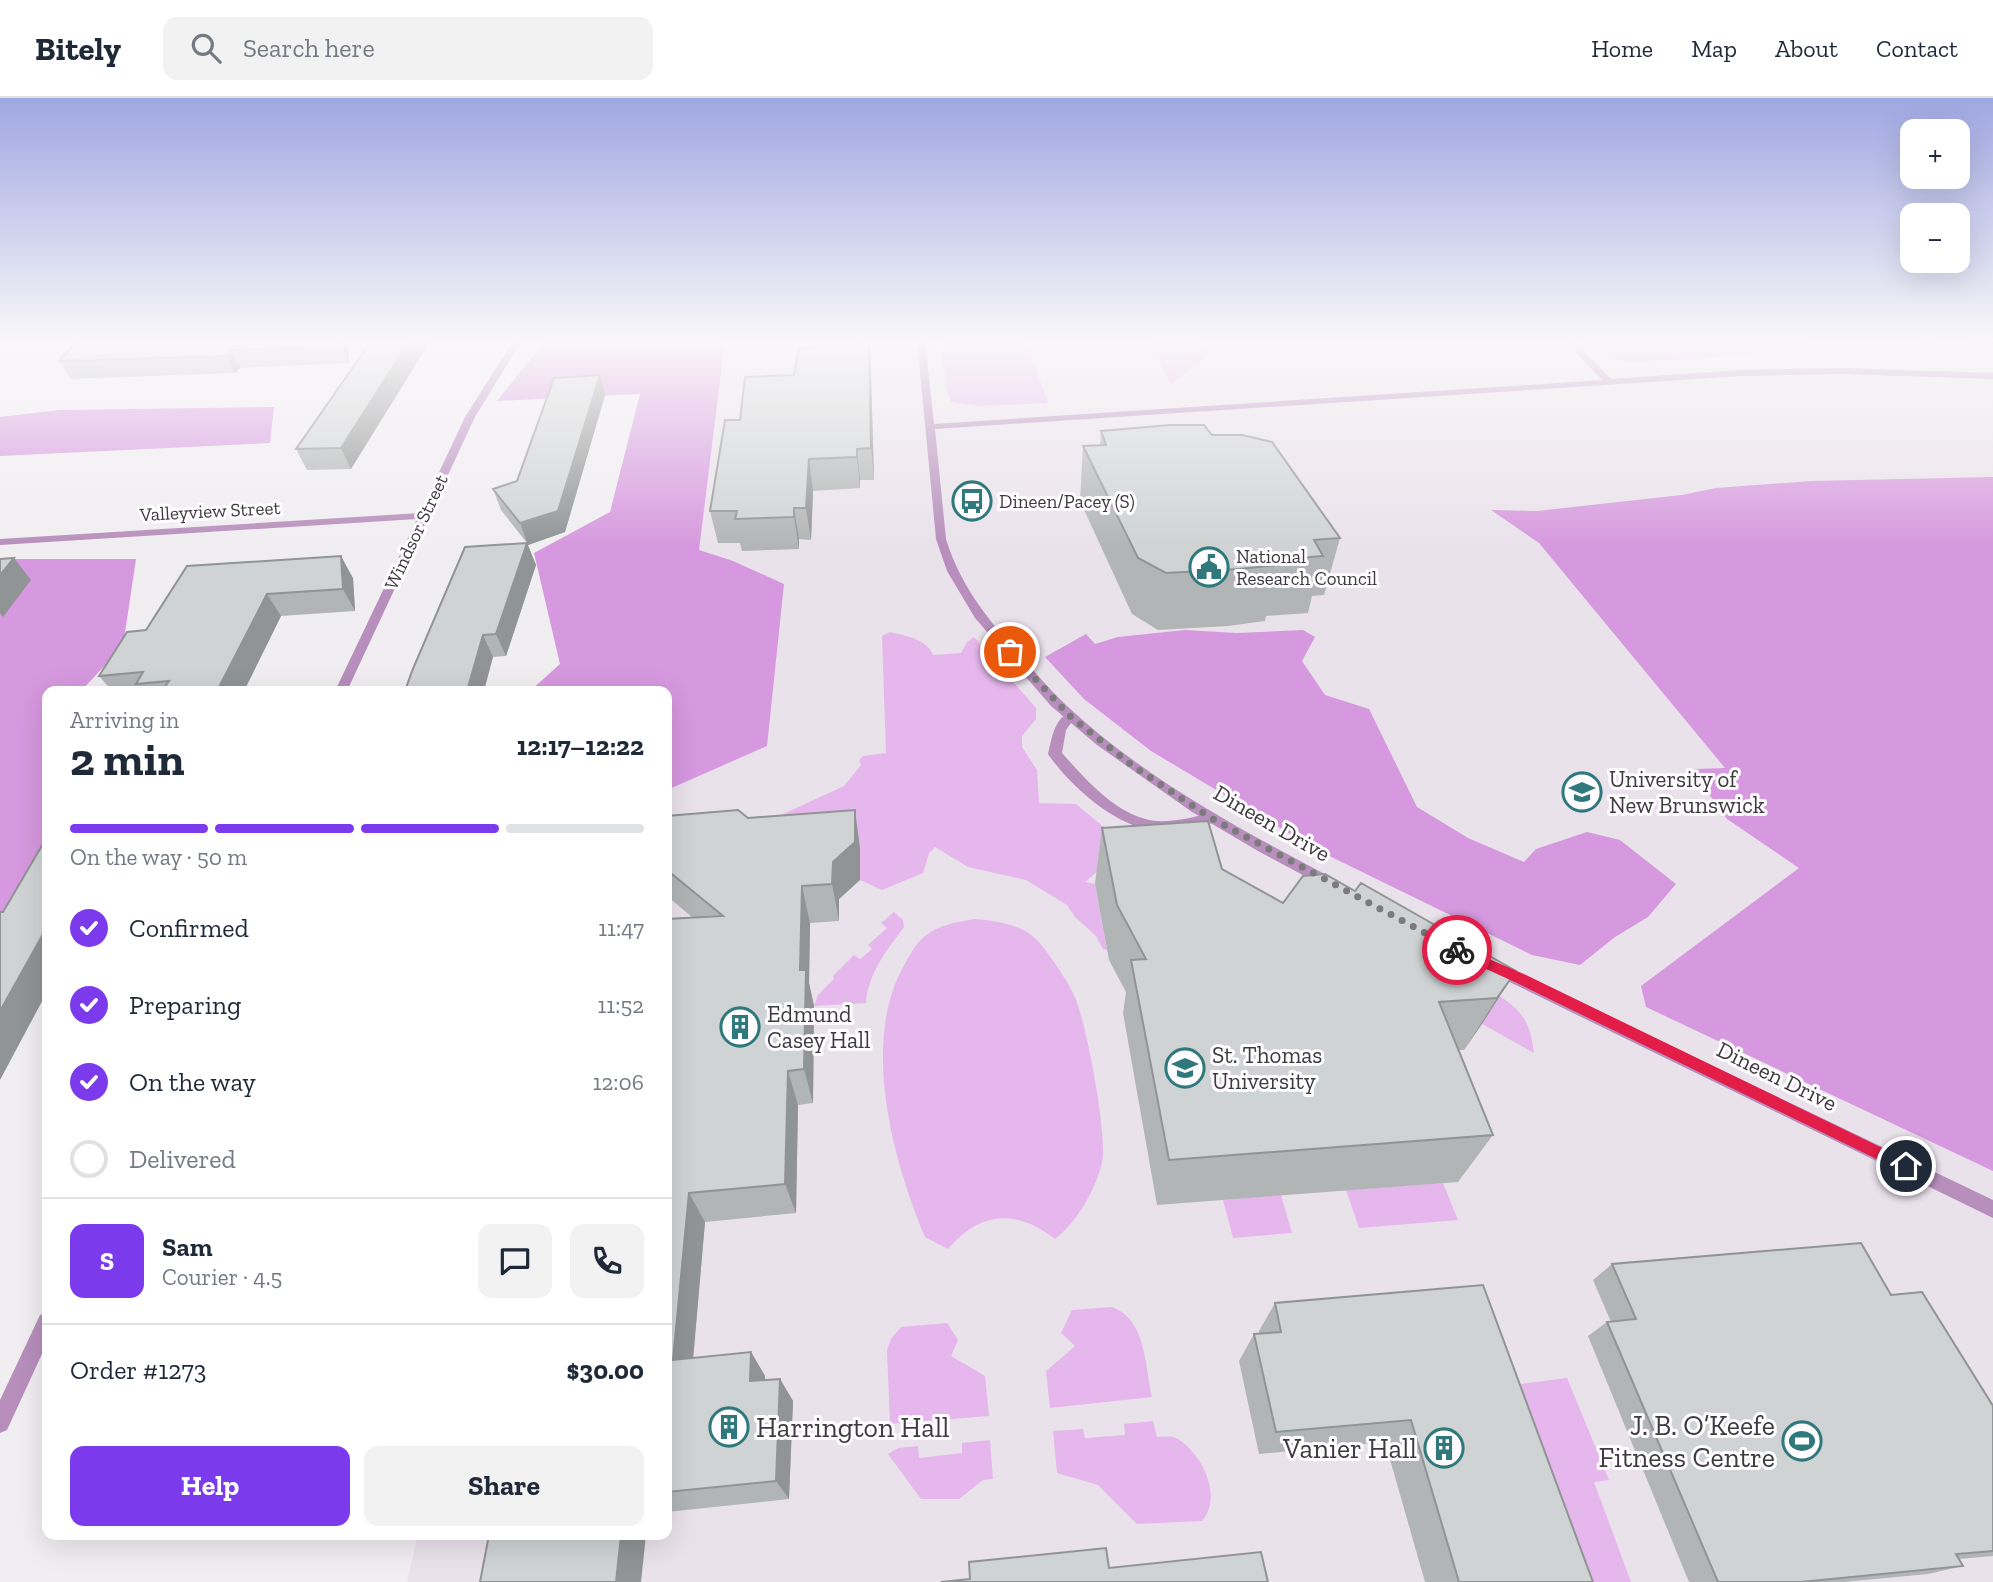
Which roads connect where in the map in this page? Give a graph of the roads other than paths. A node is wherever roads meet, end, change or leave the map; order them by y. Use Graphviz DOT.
graph roads {
  1 [pos="475,409"];
  2 [pos="928,409"];
  3 [pos="1192,409"];
  4 [pos="930,427"];
  5 [pos="422,516"];
  6 [pos="0,542"];
  7 [pos="343,686"];
  8 [pos="1070,716"];
  9 [pos="1211,818"];
  10 [pos="1348,893"];
  11 [pos="1488,964"];
  12 [pos="1993,1209"];
  13 [pos="42,1333"];
  14 [pos="0,1423"];
  1 -- 5 [label="street, Windsor Street"];
  2 -- 4 [label="street, Dineen Drive"];
  3 -- 4 [label="street"];
  4 -- 8 [label="street, Dineen Drive"];
  5 -- 6 [label="street, Valleyview Street"];
  5 -- 7 [label="street, Windsor Street"];
  8 -- 9 [label="street, Dineen Drive"];
  8 -- 9 [label="street"];
  9 -- 10 [label="street, Dineen Drive"];
  11 -- 12 [label="street, Dineen Drive"];
  13 -- 14 [label="street"];
}
